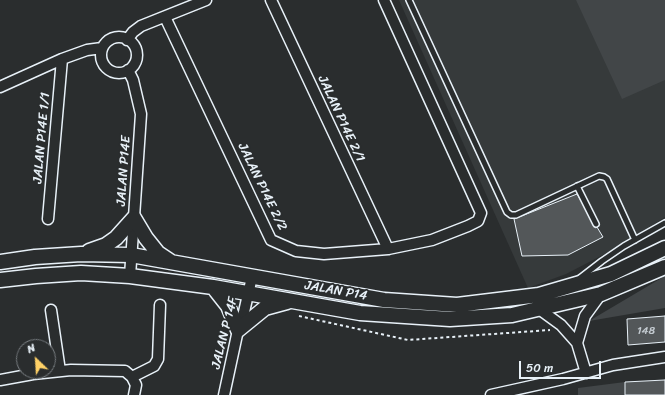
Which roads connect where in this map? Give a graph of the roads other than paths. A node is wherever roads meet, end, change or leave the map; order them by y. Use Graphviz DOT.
graph roads {
  1 [pos="206,0"];
  2 [pos="271,0"];
  3 [pos="384,0"];
  4 [pos="409,0"];
  5 [pos="166,17"];
  6 [pos="127,40"];
  7 [pos="102,48"];
  8 [pos="62,59"];
  9 [pos="128,70"];
  10 [pos="0,87"];
  11 [pos="577,186"];
  12 [pos="134,218"];
  13 [pos="48,219"];
  14 [pos="665,223"];
  15 [pos="596,224"];
  16 [pos="635,240"];
  17 [pos="665,248"];
  18 [pos="388,249"];
  19 [pos="81,254"];
  20 [pos="131,255"];
  21 [pos="0,262"];
  22 [pos="173,263"];
  23 [pos="665,267"];
  24 [pos="130,276"];
  25 [pos="252,277"];
  26 [pos="0,280"];
  27 [pos="213,287"];
  28 [pos="568,287"];
  29 [pos="248,294"];
  30 [pos="601,294"];
  31 [pos="291,301"];
  32 [pos="160,305"];
  33 [pos="539,309"];
  34 [pos="51,310"];
  35 [pos="238,330"];
  36 [pos="576,343"];
  37 [pos="665,357"];
  38 [pos="60,371"];
  39 [pos="586,372"];
  40 [pos="132,377"];
  41 [pos="0,380"];
  42 [pos="134,395"];
  43 [pos="224,395"];
  44 [pos="491,395"];
  1 -- 5 [label="street"];
  2 -- 18 [label="street, JALAN P14E 2/1"];
  3 -- 18 [label="street, JALAN P14E 2/2"];
  4 -- 11 [label="lane"];
  5 -- 6 [label="street"];
  5 -- 18 [label="street, JALAN P14E 2/2"];
  6 -- 7 [label="street"];
  6 -- 9 [label="street"];
  7 -- 8 [label="street"];
  7 -- 9 [label="street"];
  8 -- 10 [label="street"];
  8 -- 13 [label="street, JALAN P14E 1/1"];
  9 -- 12 [label="street, JALAN P14E"];
  11 -- 15 [label="lane"];
  11 -- 16 [label="lane"];
  12 -- 19 [label="main road"];
  12 -- 20 [label="street, JALAN P14E"];
  12 -- 22 [label="main road"];
  14 -- 16 [label="lane"];
  16 -- 28 [label="lane"];
  17 -- 28 [label="main road, JALAN P14"];
  19 -- 20 [label="main road, JALAN P14"];
  19 -- 21 [label="main road, JALAN P14"];
  20 -- 22 [label="main road, JALAN P14"];
  20 -- 24 [label="street, JALAN P14E"];
  22 -- 25 [label="main road, JALAN P14"];
  23 -- 30 [label="main road, JALAN P14"];
  24 -- 26 [label="main road, JALAN P14"];
  24 -- 27 [label="main road, JALAN P14"];
  25 -- 28 [label="main road, JALAN P14"];
  25 -- 29 [label="street, JALAN P 14F"];
  27 -- 29 [label="main road, JALAN P14"];
  27 -- 35 [label="main road"];
  29 -- 31 [label="main road, JALAN P14"];
  29 -- 35 [label="street, JALAN P 14F"];
  30 -- 33 [label="main road, JALAN P14"];
  30 -- 36 [label="street"];
  31 -- 33 [label="main road, JALAN P14"];
  31 -- 35 [label="main road"];
  32 -- 40 [label="street"];
  33 -- 36 [label="street"];
  34 -- 38 [label="street"];
  35 -- 43 [label="street, JALAN P 14F"];
  36 -- 39 [label="street"];
  37 -- 39 [label="street"];
  38 -- 40 [label="street"];
  38 -- 41 [label="street"];
  39 -- 44 [label="street"];
  40 -- 42 [label="street"];
}
